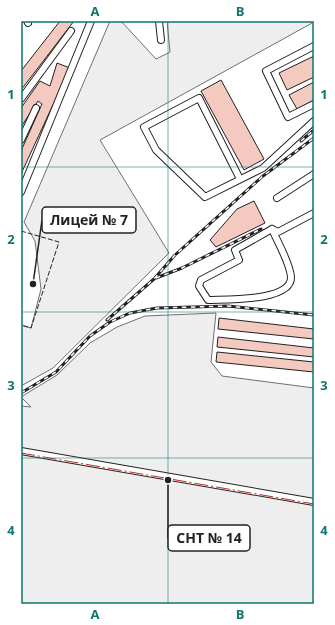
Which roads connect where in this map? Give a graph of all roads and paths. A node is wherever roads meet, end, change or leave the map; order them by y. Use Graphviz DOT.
graph roads {
  1 [pos="91,21"];
  2 [pos="159,21"];
  3 [pos="71,31"];
  4 [pos="161,40"];
  5 [pos="314,46"];
  6 [pos="21,99"];
  7 [pos="314,104"];
  8 [pos="36,108"];
  9 [pos="314,121"];
  10 [pos="21,140"];
  11 [pos="314,174"];
  12 [pos="240,178"];
  13 [pos="21,192"];
  14 [pos="277,198"];
  15 [pos="314,213"];
  16 [pos="272,229"];
  17 [pos="21,451"];
  18 [pos="314,502"];
  1 -- 13 [label="lane"];
  2 -- 4 [label="lane"];
  3 -- 6 [label="lane"];
  5 -- 7 [label="lane"];
  8 -- 10 [label="lane"];
  9 -- 12 [label="lane"];
  11 -- 14 [label="lane"];
  12 -- 12 [label="lane"];
  15 -- 16 [label="lane"];
  16 -- 16 [label="lane"];
  17 -- 18 [label="lane"];
}
